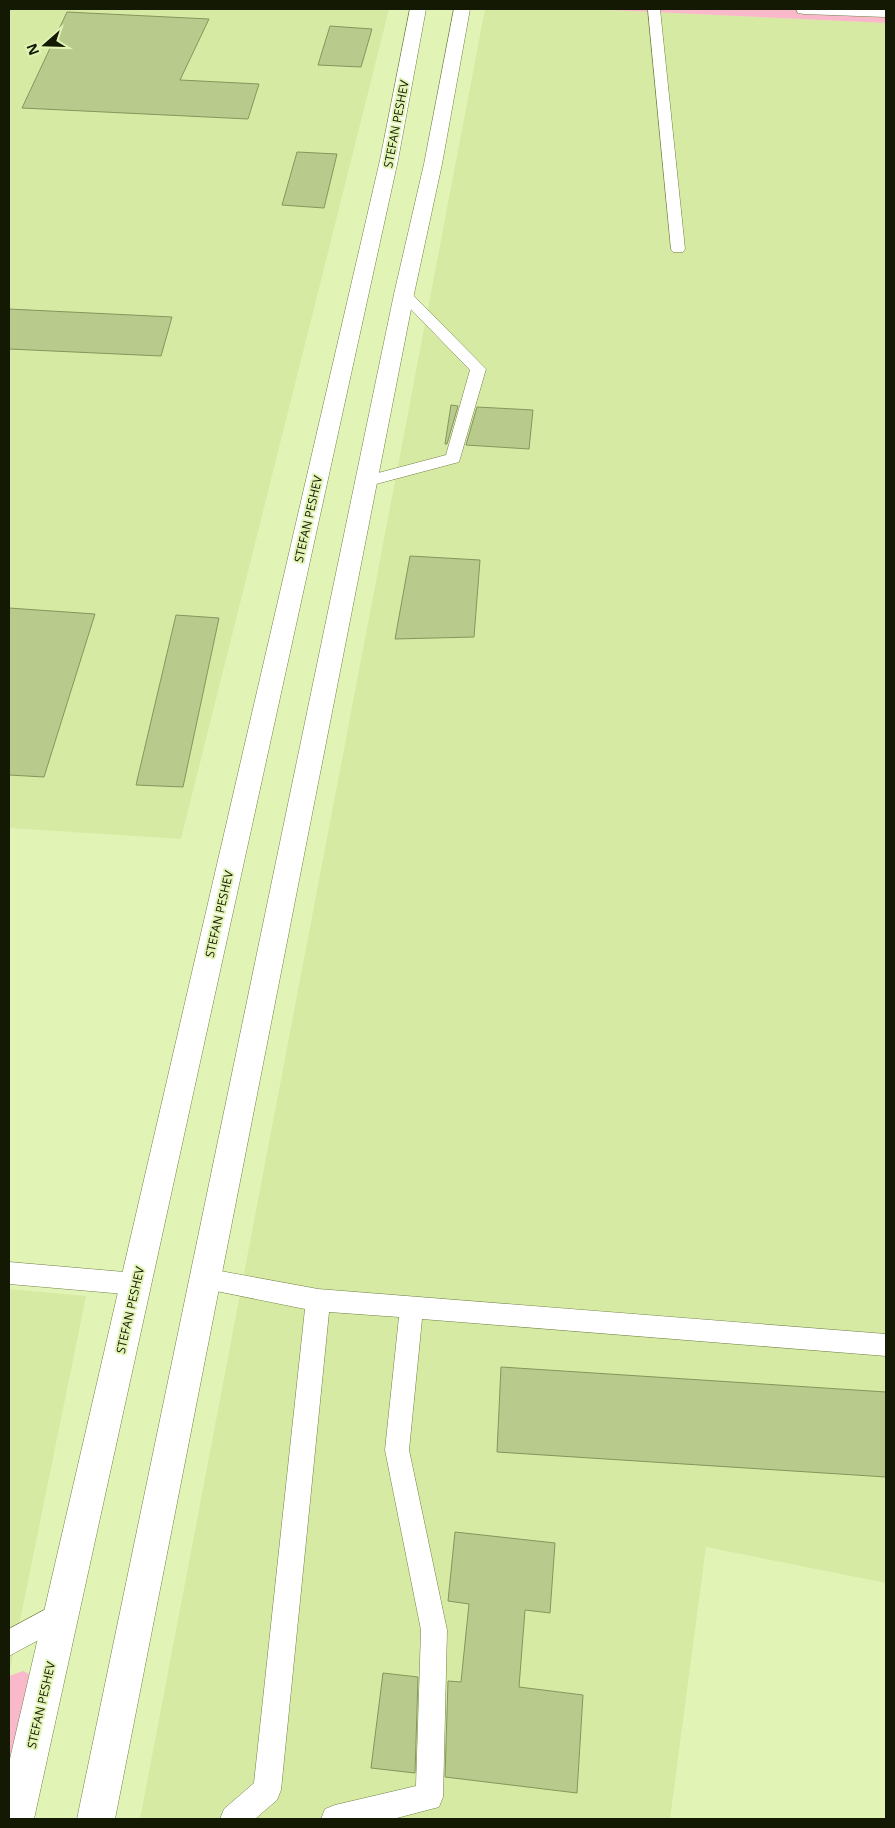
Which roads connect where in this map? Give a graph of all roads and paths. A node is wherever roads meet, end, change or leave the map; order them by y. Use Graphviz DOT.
graph roads {
  1 [pos="418,9"];
  2 [pos="462,9"];
  3 [pos="654,9"];
  4 [pos="804,9"];
  5 [pos="886,12"];
  6 [pos="678,249"];
  7 [pos="404,294"];
  8 [pos="365,482"];
  9 [pos="10,1278"];
  10 [pos="204,1279"];
  11 [pos="136,1284"];
  12 [pos="318,1300"];
  13 [pos="412,1307"];
  14 [pos="886,1345"];
  15 [pos="61,1614"];
  16 [pos="9,1643"];
  17 [pos="15,1819"];
  18 [pos="96,1819"];
  19 [pos="234,1819"];
  20 [pos="335,1819"];
  1 -- 11 [label="main road, STEFAN PESHEV"];
  2 -- 7 [label="main road"];
  3 -- 6 [label="lane"];
  4 -- 5 [label="main road"];
  7 -- 8 [label="main road"];
  7 -- 8 [label="lane"];
  8 -- 10 [label="main road"];
  9 -- 11 [label="lane"];
  10 -- 12 [label="lane"];
  10 -- 18 [label="main road"];
  11 -- 15 [label="main road, STEFAN PESHEV"];
  12 -- 13 [label="lane"];
  12 -- 19 [label="lane"];
  13 -- 14 [label="lane"];
  13 -- 20 [label="lane"];
  15 -- 16 [label="lane"];
  15 -- 17 [label="main road, STEFAN PESHEV"];
}
